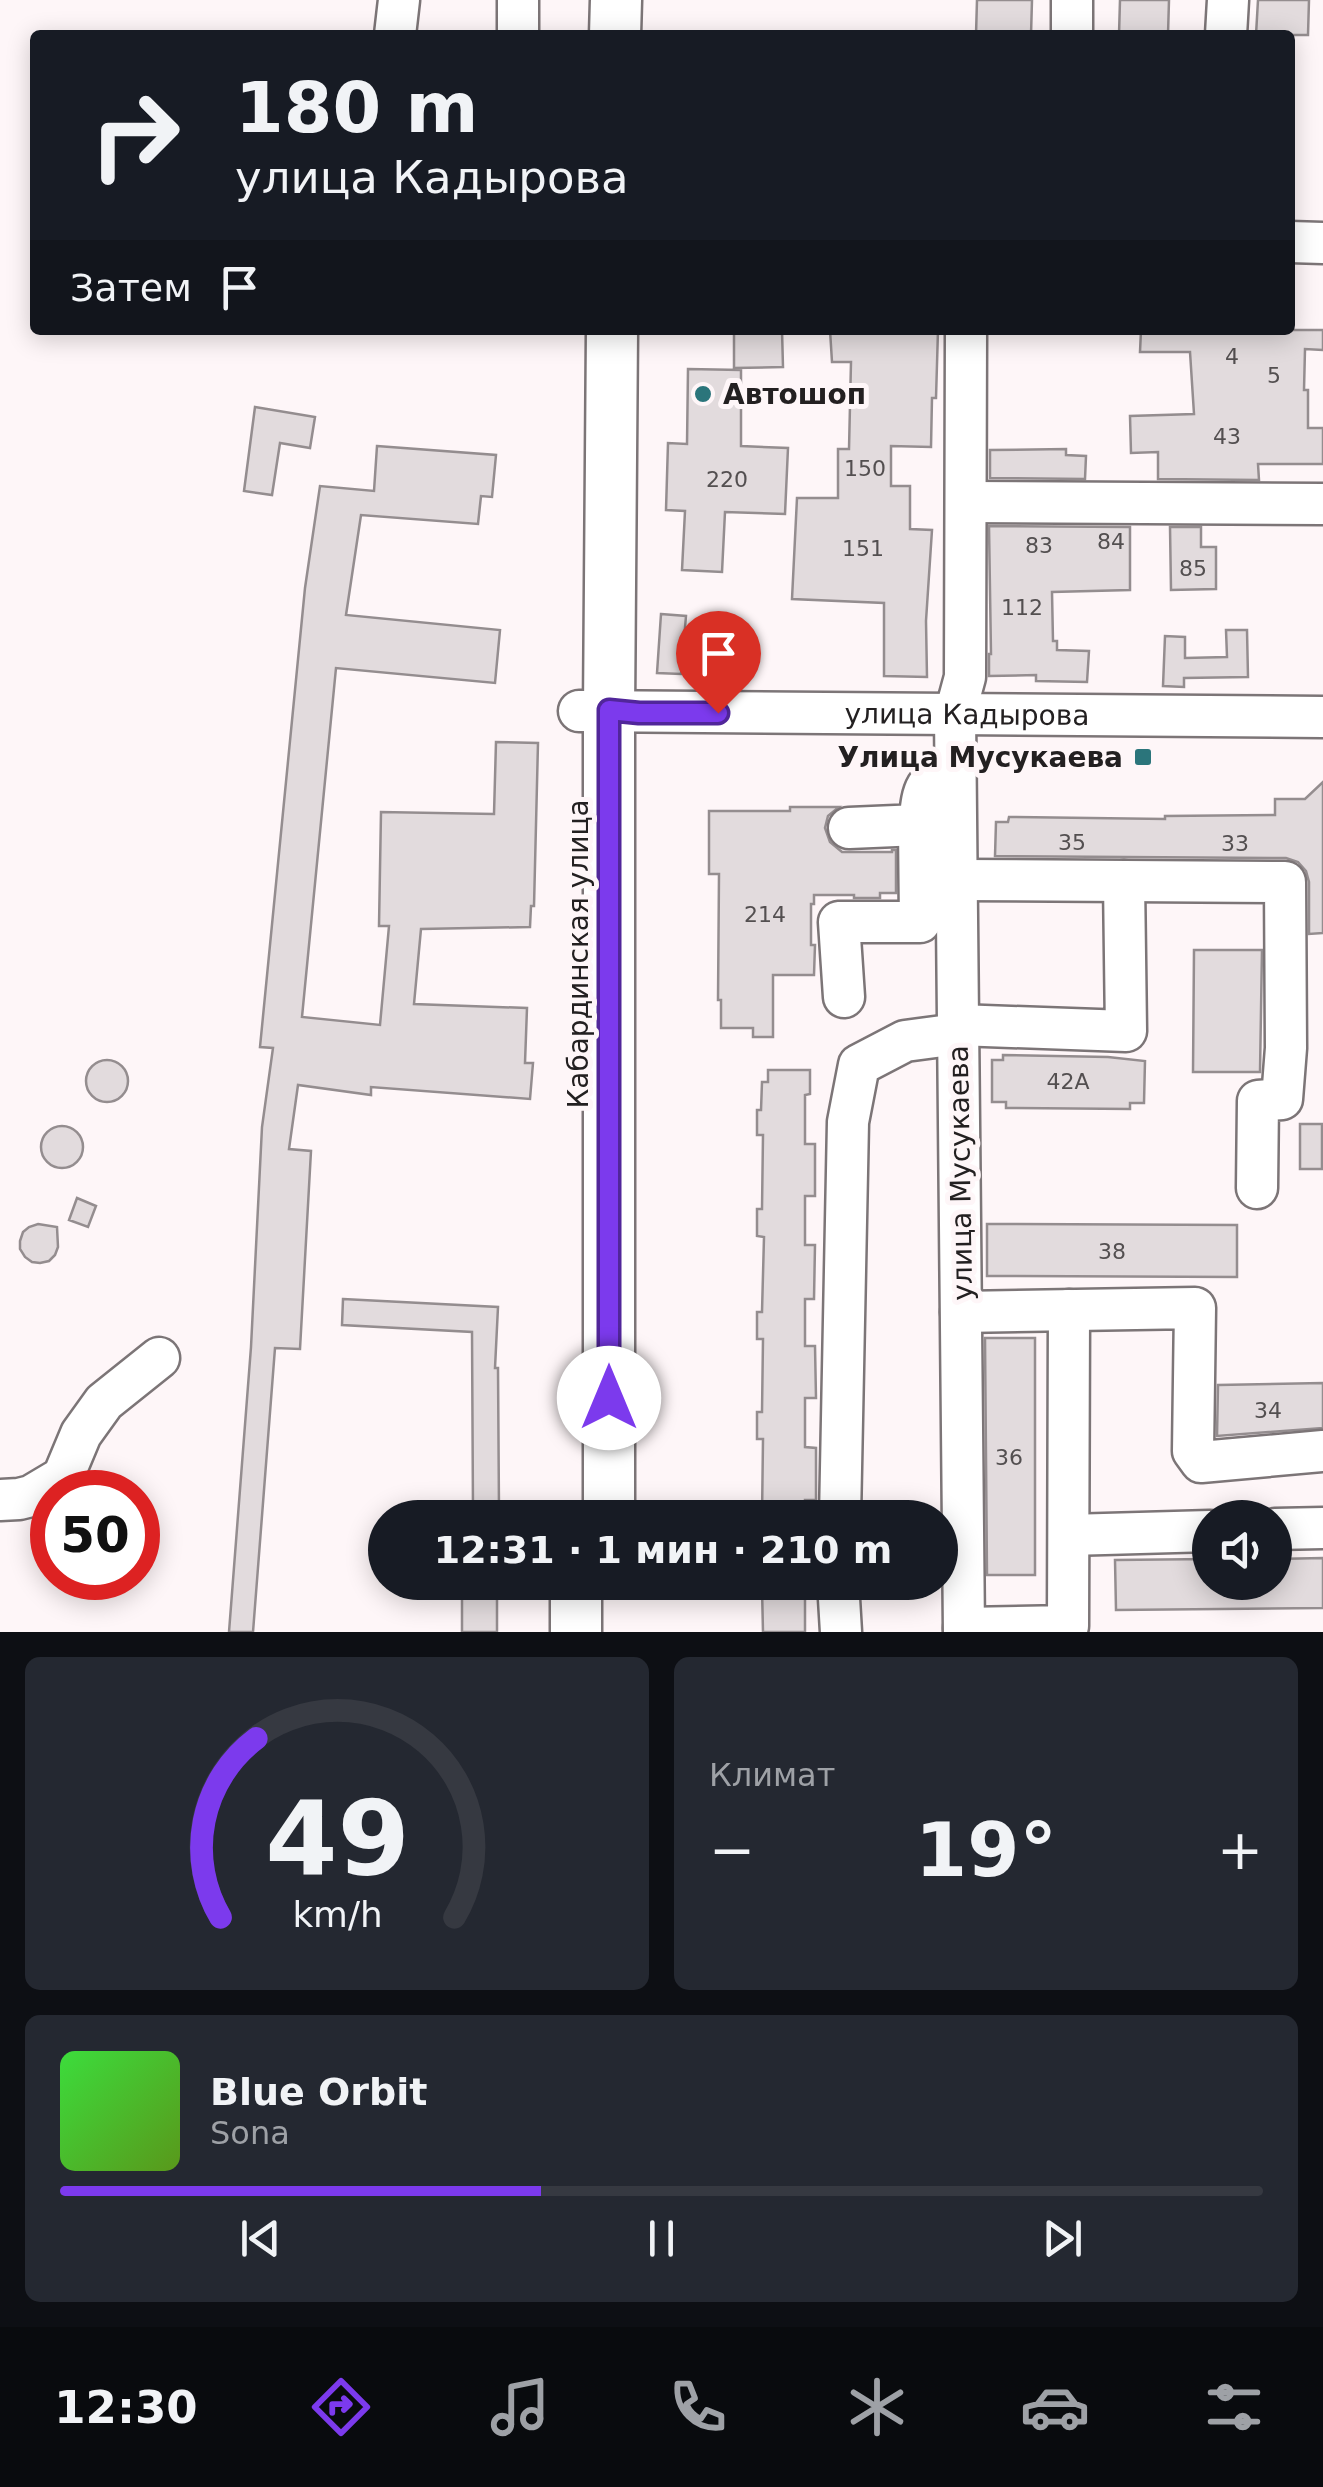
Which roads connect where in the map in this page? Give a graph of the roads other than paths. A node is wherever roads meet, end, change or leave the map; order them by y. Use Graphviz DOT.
graph roads {
  1 [pos="399,0"];
  2 [pos="518,0"];
  3 [pos="583,0"];
  4 [pos="616,0"];
  5 [pos="1072,0"];
  6 [pos="1228,0"];
  7 [pos="396,30"];
  8 [pos="518,30"];
  9 [pos="582,30"];
  10 [pos="615,30"];
  11 [pos="1072,30"];
  12 [pos="1226,30"];
  13 [pos="1295,242"];
  14 [pos="1323,243"];
  15 [pos="581,335"];
  16 [pos="612,335"];
  17 [pos="966,335"];
  18 [pos="967,502"];
  19 [pos="1323,504"];
  20 [pos="594,711"];
  21 [pos="956,714"];
  22 [pos="1323,717"];
  23 [pos="956,765"];
  24 [pos="919,825"];
  25 [pos="849,828"];
  26 [pos="957,880"];
  27 [pos="1124,881"];
  28 [pos="844,998"];
  29 [pos="958,1030"];
  30 [pos="1257,1188"];
  31 [pos="1069,1310"];
  32 [pos="961,1312"];
  33 [pos="159,1358"];
  34 [pos="1323,1451"];
  35 [pos="0,1500"];
  36 [pos="576,1500"];
  37 [pos="609,1500"];
  38 [pos="840,1500"];
  39 [pos="1323,1528"];
  40 [pos="1292,1529"];
  41 [pos="1192,1532"];
  42 [pos="1069,1535"];
  43 [pos="576,1600"];
  44 [pos="609,1600"];
  45 [pos="839,1600"];
  46 [pos="1068,1629"];
  47 [pos="964,1630"];
  48 [pos="576,1632"];
  49 [pos="609,1632"];
  50 [pos="841,1632"];
  1 -- 7 [label="street"];
  2 -- 8 [label="street"];
  3 -- 9 [label="main road"];
  4 -- 10 [label="main road"];
  5 -- 11 [label="street"];
  6 -- 12 [label="street"];
  13 -- 14 [label="street"];
  15 -- 20 [label="main road, Кабардинская улица"];
  16 -- 20 [label="main road, Кабардинская улица"];
  17 -- 18 [label="street, улица Мусукаева"];
  18 -- 19 [label="street"];
  18 -- 21 [label="street, улица Мусукаева"];
  20 -- 21 [label="street, улица Кадырова"];
  20 -- 36 [label="main road, Кабардинская улица"];
  20 -- 37 [label="main road, Кабардинская улица"];
  21 -- 22 [label="street, улица Кадырова"];
  21 -- 23 [label="street, улица Мусукаева"];
  23 -- 24 [label="street"];
  23 -- 26 [label="street, улица Мусукаева"];
  24 -- 25 [label="street"];
  24 -- 28 [label="street"];
  26 -- 27 [label="street"];
  26 -- 29 [label="street, улица Мусукаева"];
  27 -- 29 [label="street"];
  27 -- 30 [label="street"];
  29 -- 32 [label="street, улица Мусукаева"];
  29 -- 38 [label="street"];
  31 -- 32 [label="street"];
  31 -- 34 [label="street"];
  31 -- 42 [label="street"];
  32 -- 47 [label="street, улица Мусукаева"];
  33 -- 35 [label="street"];
  39 -- 40 [label="street"];
  41 -- 42 [label="street"];
  42 -- 46 [label="street"];
  43 -- 48 [label="main road"];
  44 -- 49 [label="main road"];
  45 -- 50 [label="street"];
  46 -- 47 [label="street"];
}
